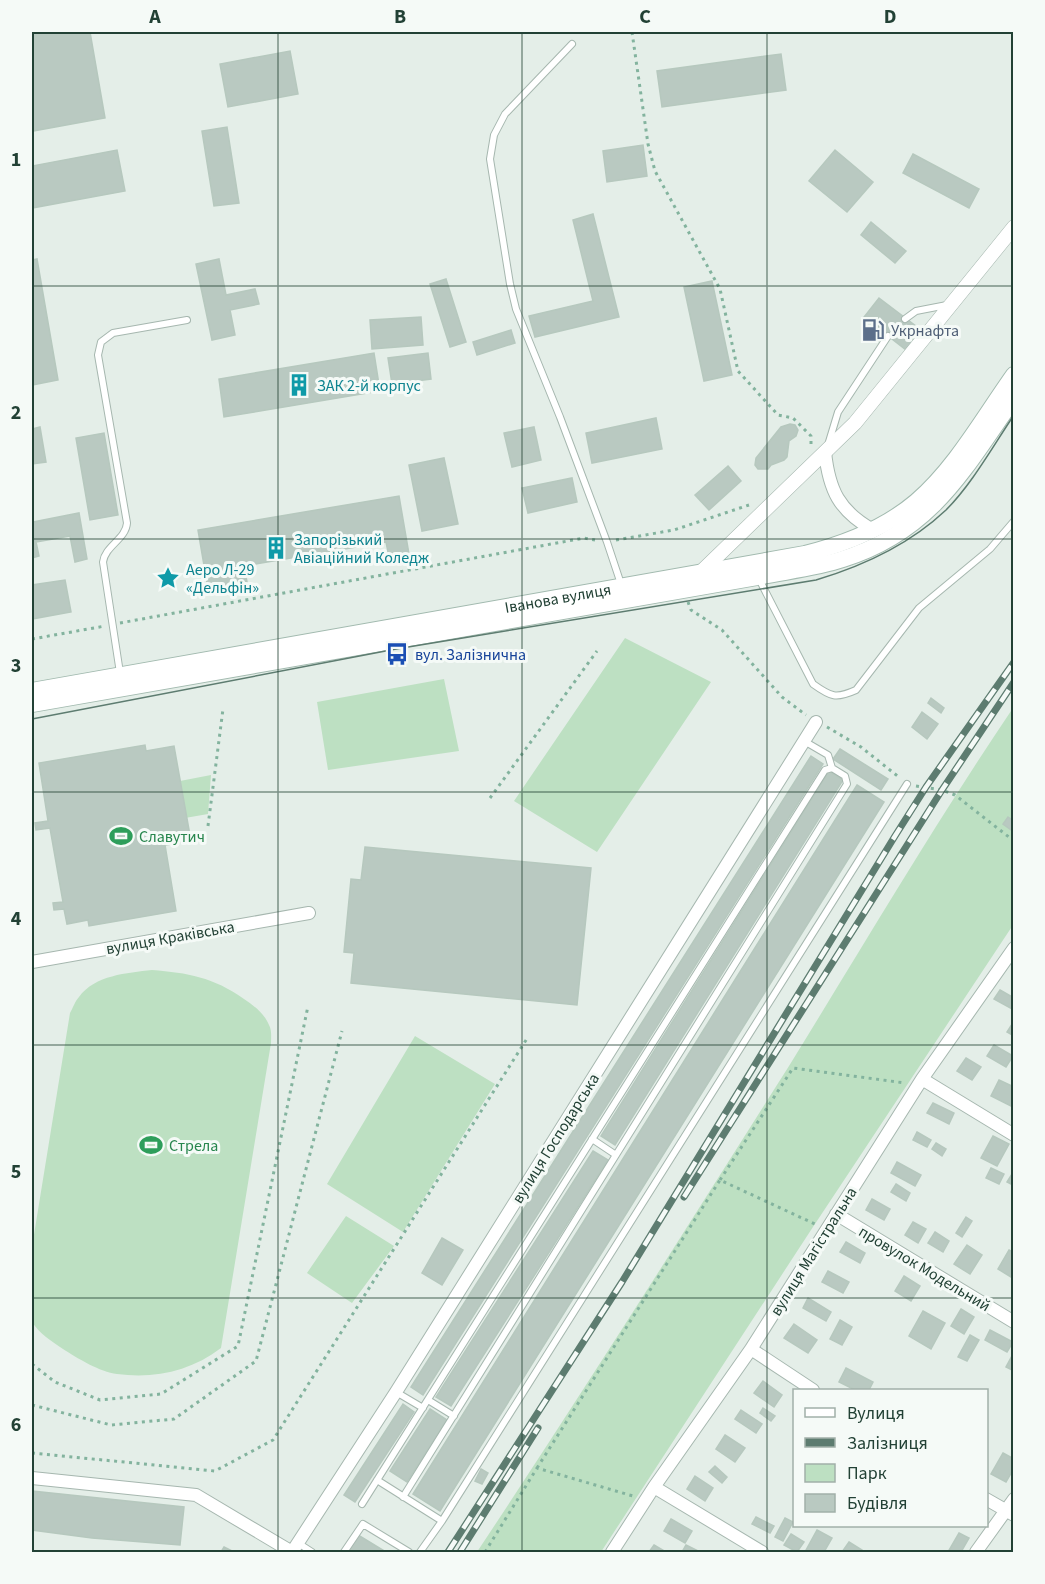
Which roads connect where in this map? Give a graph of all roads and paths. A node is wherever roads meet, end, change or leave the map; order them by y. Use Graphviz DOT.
graph roads {
  1 [pos="632,32"];
  2 [pos="572,44"];
  3 [pos="1014,227"];
  4 [pos="951,304"];
  5 [pos="905,319"];
  6 [pos="187,320"];
  7 [pos="888,336"];
  8 [pos="1014,375"];
  9 [pos="1014,398"];
  10 [pos="818,451"];
  11 [pos="1014,472"];
  12 [pos="1014,482"];
  13 [pos="751,505"];
  14 [pos="1014,521"];
  15 [pos="873,530"];
  16 [pos="607,542"];
  17 [pos="701,572"];
  18 [pos="758,577"];
  19 [pos="684,589"];
  20 [pos="624,593"];
  21 [pos="113,624"];
  22 [pos="32,639"];
  23 [pos="597,651"];
  24 [pos="122,682"];
  25 [pos="32,691"];
  26 [pos="32,704"];
  27 [pos="224,709"];
  28 [pos="816,722"];
  29 [pos="804,741"];
  30 [pos="831,768"];
  31 [pos="907,784"];
  32 [pos="490,798"];
  33 [pos="208,826"];
  34 [pos="1014,841"];
  35 [pos="309,913"];
  36 [pos="1014,948"];
  37 [pos="32,962"];
  38 [pos="308,1006"];
  39 [pos="342,1031"];
  40 [pos="528,1037"];
  41 [pos="920,1082"];
  42 [pos="1014,1135"];
  43 [pos="592,1139"];
  44 [pos="616,1155"];
  45 [pos="720,1180"];
  46 [pos="836,1214"];
  47 [pos="827,1230"];
  48 [pos="1014,1322"];
  49 [pos="751,1349"];
  50 [pos="32,1364"];
  51 [pos="811,1389"];
  52 [pos="396,1392"];
  53 [pos="428,1400"];
  54 [pos="32,1405"];
  55 [pos="423,1408"];
  56 [pos="454,1416"];
  57 [pos="32,1453"];
  58 [pos="537,1468"];
  59 [pos="32,1478"];
  60 [pos="377,1480"];
  61 [pos="654,1487"];
  62 [pos="404,1497"];
  63 [pos="1014,1499"];
  64 [pos="646,1500"];
  65 [pos="988,1500"];
  66 [pos="362,1504"];
  67 [pos="1010,1513"];
  68 [pos="442,1521"];
  69 [pos="294,1549"];
  70 [pos="312,1552"];
  71 [pos="344,1552"];
  72 [pos="409,1552"];
  73 [pos="420,1552"];
  74 [pos="485,1552"];
  75 [pos="612,1552"];
  76 [pos="762,1552"];
  77 [pos="976,1552"];
  1 -- 10 [label="path"];
  2 -- 16 [label="lane"];
  3 -- 4 [label="street"];
  4 -- 5 [label="lane"];
  4 -- 10 [label="street"];
  6 -- 21 [label="lane"];
  7 -- 10 [label="lane"];
  8 -- 15 [label="main road, Іванова вулиця"];
  9 -- 18 [label="main road, Іванова вулиця"];
  10 -- 15 [label="street"];
  10 -- 17 [label="street"];
  11 -- 12 [label="path"];
  13 -- 16 [label="path"];
  14 -- 18 [label="lane"];
  15 -- 17 [label="main road, Іванова вулиця"];
  16 -- 20 [label="lane"];
  16 -- 21 [label="path"];
  17 -- 19 [label="street"];
  17 -- 20 [label="main road, Іванова вулиця"];
  18 -- 19 [label="main road, Іванова вулиця"];
  19 -- 20 [label="main road, Іванова вулиця"];
  19 -- 28 [label="path"];
  20 -- 24 [label="main road, Іванова вулиця"];
  21 -- 22 [label="path"];
  21 -- 24 [label="lane"];
  23 -- 32 [label="path"];
  24 -- 25 [label="main road, Іванова вулиця"];
  24 -- 26 [label="main road, Іванова вулиця"];
  27 -- 33 [label="path"];
  28 -- 29 [label="street, вулиця Господарська"];
  28 -- 31 [label="path"];
  29 -- 30 [label="lane"];
  29 -- 52 [label="street, вулиця Господарська"];
  30 -- 43 [label="lane"];
  30 -- 44 [label="lane"];
  31 -- 34 [label="path"];
  31 -- 68 [label="lane"];
  35 -- 37 [label="street, вулиця Краківська"];
  36 -- 41 [label="street, вулиця Магістральна"];
  38 -- 50 [label="path"];
  39 -- 54 [label="path"];
  40 -- 57 [label="path"];
  41 -- 42 [label="street"];
  41 -- 45 [label="path"];
  41 -- 46 [label="street, вулиця Магістральна"];
  43 -- 44 [label="lane"];
  43 -- 53 [label="lane"];
  44 -- 56 [label="lane"];
  45 -- 47 [label="path"];
  45 -- 58 [label="path"];
  46 -- 47 [label="street, вулиця Магістральна"];
  46 -- 48 [label="street, провулок Модельний"];
  47 -- 49 [label="street, вулиця Магістральна"];
  49 -- 51 [label="street"];
  49 -- 61 [label="street, вулиця Магістральна"];
  52 -- 55 [label="lane"];
  52 -- 69 [label="street, вулиця Господарська"];
  53 -- 55 [label="lane"];
  53 -- 56 [label="lane"];
  55 -- 60 [label="lane"];
  56 -- 62 [label="lane"];
  58 -- 64 [label="path"];
  58 -- 74 [label="path"];
  59 -- 69 [label="street"];
  60 -- 62 [label="lane"];
  60 -- 66 [label="lane"];
  61 -- 64 [label="street, вулиця Магістральна"];
  61 -- 76 [label="street"];
  62 -- 68 [label="lane"];
  63 -- 67 [label="street"];
  64 -- 75 [label="street, вулиця Магістральна"];
  65 -- 67 [label="street"];
  67 -- 77 [label="street"];
  68 -- 73 [label="lane"];
  69 -- 70 [label="lane"];
  71 -- 72 [label="lane"];
}
